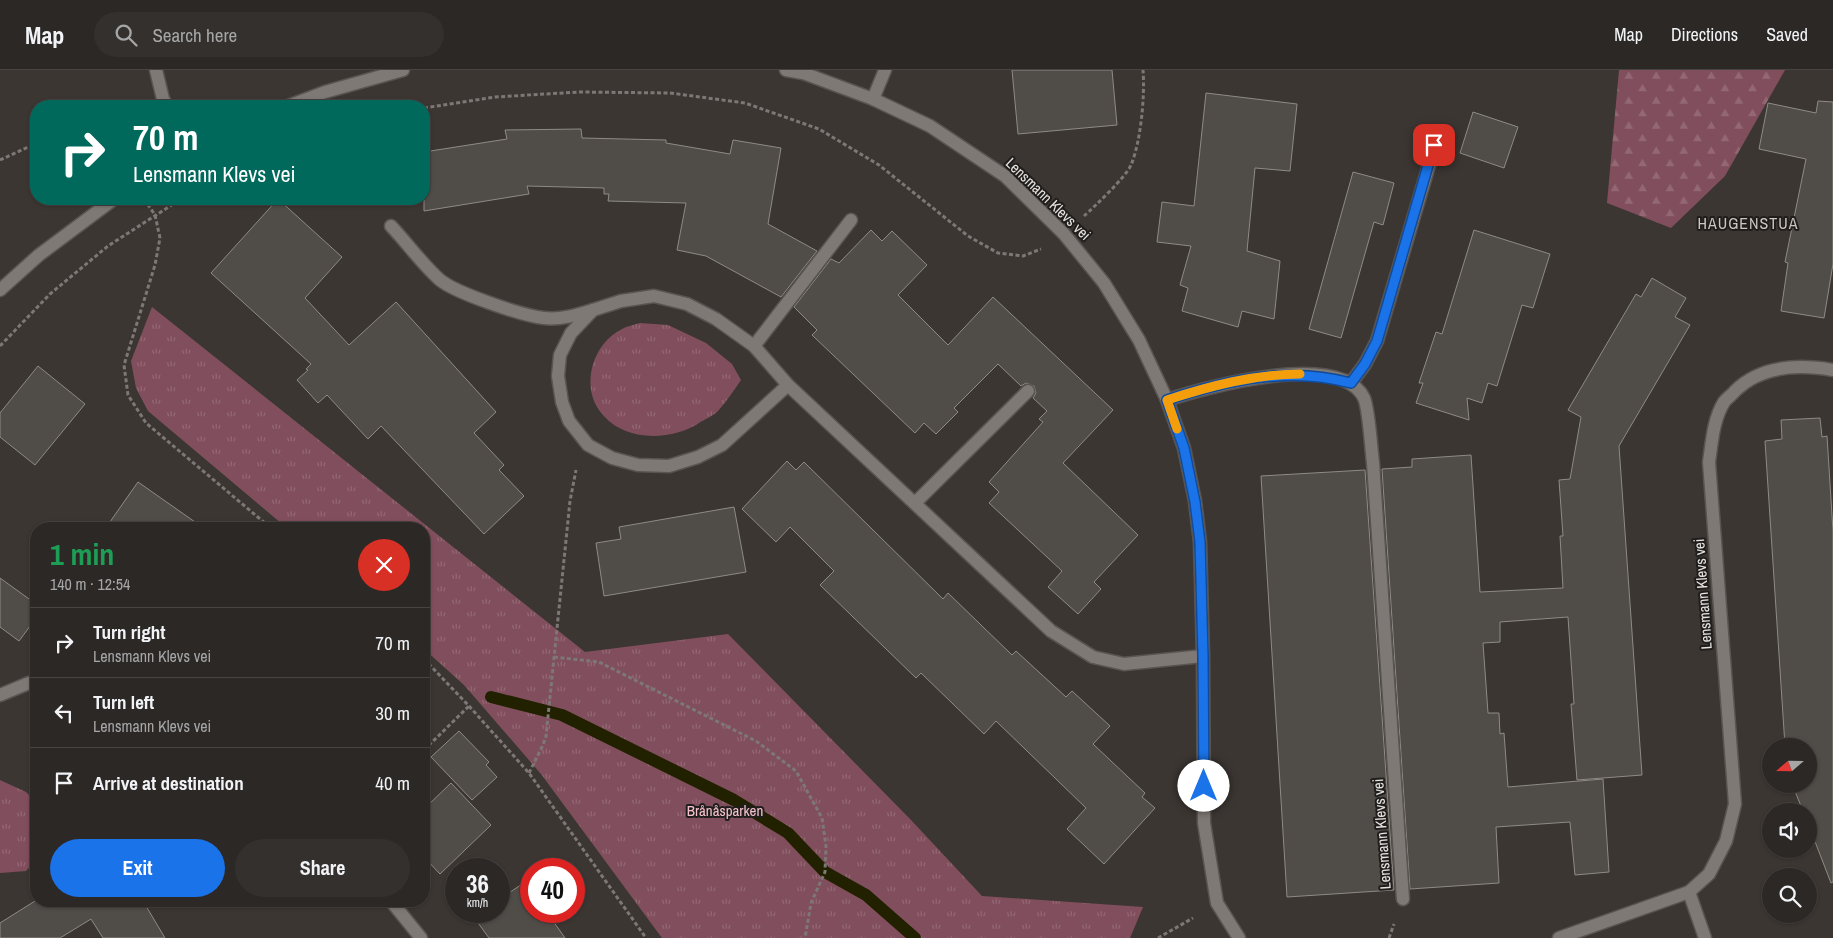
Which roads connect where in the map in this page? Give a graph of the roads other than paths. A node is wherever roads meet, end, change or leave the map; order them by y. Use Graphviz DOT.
graph roads {
  1 [pos="156,70"];
  2 [pos="404,70"];
  3 [pos="786,70"];
  4 [pos="885,70"];
  5 [pos="873,99"];
  6 [pos="164,100"];
  7 [pos="304,100"];
  8 [pos="1434,145"];
  9 [pos="106,205"];
  10 [pos="851,220"];
  11 [pos="391,226"];
  12 [pos="0,290"];
  13 [pos="593,310"];
  14 [pos="754,346"];
  15 [pos="1833,370"];
  16 [pos="1351,383"];
  17 [pos="788,385"];
  18 [pos="1028,390"];
  19 [pos="1167,400"];
  20 [pos="915,503"];
  21 [pos="1203,656"];
  22 [pos="30,682"];
  23 [pos="0,695"];
  24 [pos="1688,892"];
  25 [pos="1403,899"];
  26 [pos="396,907"];
  27 [pos="421,938"];
  28 [pos="1239,938"];
  29 [pos="1559,938"];
  30 [pos="1705,938"];
  1 -- 6 [label="street"];
  2 -- 7 [label="street"];
  3 -- 5 [label="street, Lensmann Klevs vei"];
  4 -- 5 [label="street"];
  5 -- 19 [label="street, Lensmann Klevs vei"];
  8 -- 16 [label="street"];
  9 -- 12 [label="street"];
  10 -- 14 [label="street"];
  11 -- 13 [label="street"];
  13 -- 14 [label="street"];
  13 -- 17 [label="street"];
  14 -- 17 [label="street"];
  15 -- 24 [label="street, Lensmann Klevs vei"];
  16 -- 19 [label="street"];
  16 -- 25 [label="street, Lensmann Klevs vei"];
  17 -- 20 [label="street"];
  18 -- 20 [label="street"];
  19 -- 21 [label="street, Lensmann Klevs vei"];
  20 -- 21 [label="street"];
  21 -- 28 [label="street, Lensmann Klevs vei"];
  22 -- 23 [label="street"];
  24 -- 29 [label="street, Lensmann Klevs vei"];
  24 -- 30 [label="street"];
  26 -- 27 [label="street"];
}
